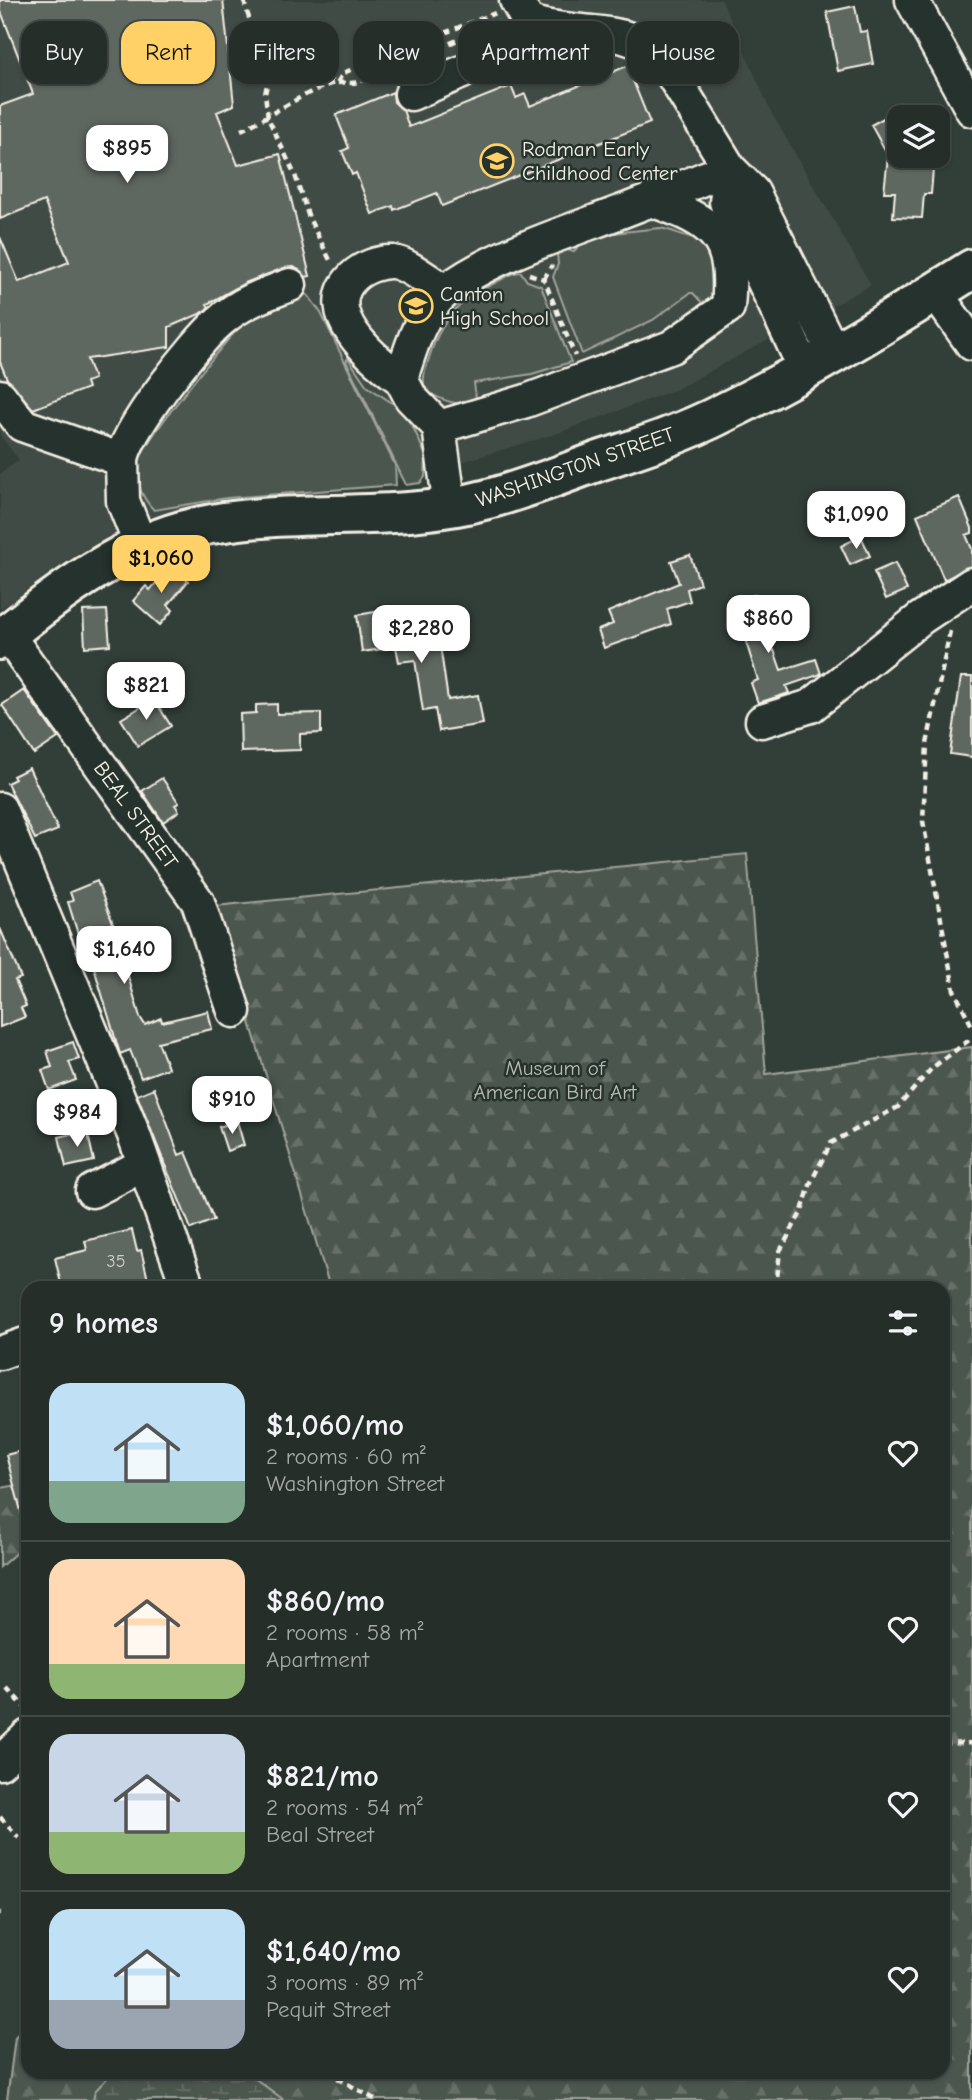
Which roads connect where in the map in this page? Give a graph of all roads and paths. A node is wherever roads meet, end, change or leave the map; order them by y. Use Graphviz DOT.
graph roads {
  1 [pos="244,0"];
  2 [pos="516,0"];
  3 [pos="912,0"];
  4 [pos="250,21"];
  5 [pos="535,21"];
  6 [pos="613,35"];
  7 [pos="458,74"];
  8 [pos="337,83"];
  9 [pos="267,84"];
  10 [pos="335,84"];
  11 [pos="411,94"];
  12 [pos="972,110"];
  13 [pos="268,118"];
  14 [pos="241,131"];
  15 [pos="730,169"];
  16 [pos="651,200"];
  17 [pos="518,253"];
  18 [pos="972,269"];
  19 [pos="334,270"];
  20 [pos="290,285"];
  21 [pos="444,291"];
  22 [pos="935,292"];
  23 [pos="972,344"];
  24 [pos="819,361"];
  25 [pos="401,379"];
  26 [pos="585,379"];
  27 [pos="0,396"];
  28 [pos="439,427"];
  29 [pos="122,460"];
  30 [pos="450,508"];
  31 [pos="141,546"];
  32 [pos="966,588"];
  33 [pos="4,637"];
  34 [pos="762,721"];
  35 [pos="0,809"];
  36 [pos="234,1011"];
  37 [pos="972,1026"];
  38 [pos="972,1038"];
  39 [pos="144,1166"];
  40 [pos="92,1191"];
  41 [pos="185,1281"];
  42 [pos="777,1281"];
  43 [pos="21,1346"];
  44 [pos="0,1353"];
  45 [pos="8,1688"];
  46 [pos="21,1704"];
  47 [pos="21,1743"];
  48 [pos="972,1743"];
  49 [pos="950,1744"];
  50 [pos="0,1763"];
  51 [pos="0,1817"];
  52 [pos="19,1838"];
  53 [pos="339,2079"];
  54 [pos="376,2100"];
  1 -- 4 [label="path"];
  2 -- 5 [label="street"];
  3 -- 12 [label="street"];
  6 -- 15 [label="street"];
  7 -- 11 [label="street"];
  8 -- 8 [label="path"];
  9 -- 13 [label="path"];
  10 -- 13 [label="path"];
  13 -- 14 [label="path"];
  13 -- 19 [label="path"];
  15 -- 16 [label="street"];
  15 -- 24 [label="street"];
  16 -- 17 [label="street"];
  16 -- 26 [label="street"];
  17 -- 21 [label="street"];
  17 -- 26 [label="path"];
  18 -- 22 [label="main road, WASHINGTON STREET"];
  20 -- 29 [label="street"];
  21 -- 25 [label="street"];
  21 -- 25 [label="street"];
  22 -- 23 [label="street"];
  22 -- 24 [label="main road, WASHINGTON STREET"];
  24 -- 30 [label="main road, WASHINGTON STREET"];
  25 -- 28 [label="street"];
  26 -- 28 [label="street"];
  27 -- 29 [label="street"];
  28 -- 30 [label="street"];
  29 -- 31 [label="street"];
  30 -- 31 [label="main road, WASHINGTON STREET"];
  31 -- 33 [label="main road, WASHINGTON STREET"];
  32 -- 34 [label="street"];
  32 -- 37 [label="path"];
  33 -- 36 [label="street, BEAL STREET"];
  35 -- 39 [label="street"];
  38 -- 42 [label="path"];
  39 -- 40 [label="street"];
  39 -- 41 [label="street"];
  43 -- 44 [label="street"];
  45 -- 46 [label="path"];
  47 -- 50 [label="street"];
  48 -- 49 [label="path"];
  51 -- 52 [label="path"];
  53 -- 54 [label="path"];
}
